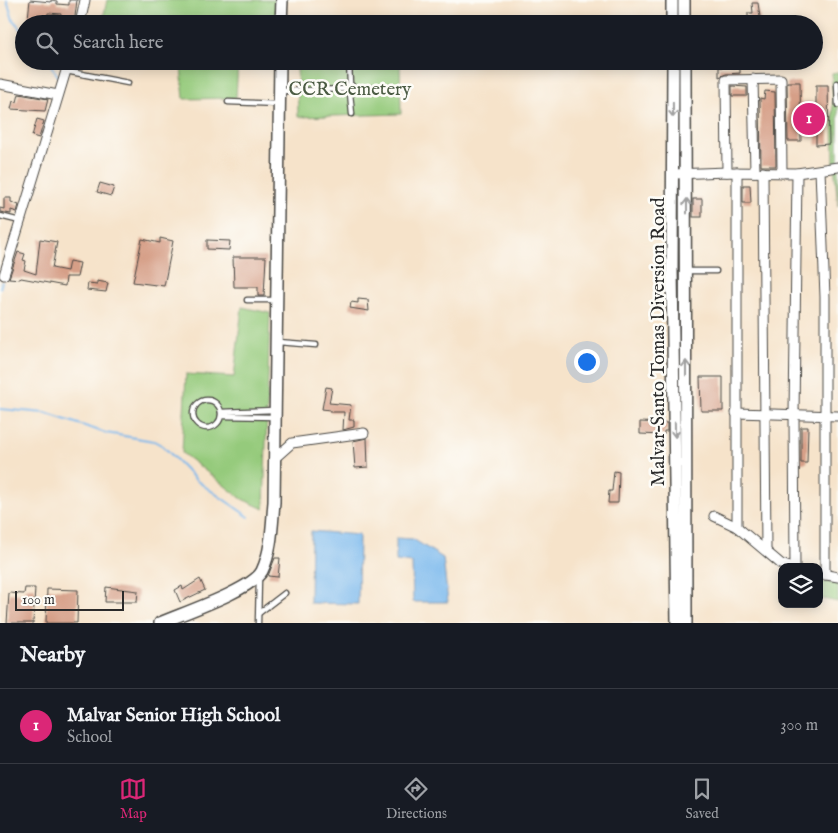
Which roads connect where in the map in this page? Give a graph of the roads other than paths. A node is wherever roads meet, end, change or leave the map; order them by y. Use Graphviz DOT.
graph roads {
  1 [pos="85,0"];
  2 [pos="282,0"];
  3 [pos="672,0"];
  4 [pos="684,0"];
  5 [pos="82,15"];
  6 [pos="281,15"];
  7 [pos="672,15"];
  8 [pos="684,15"];
  9 [pos="280,70"];
  10 [pos="349,70"];
  11 [pos="673,70"];
  12 [pos="685,70"];
  13 [pos="66,71"];
  14 [pos="753,79"];
  15 [pos="128,83"];
  16 [pos="838,83"];
  17 [pos="0,84"];
  18 [pos="394,87"];
  19 [pos="350,89"];
  20 [pos="280,91"];
  21 [pos="58,95"];
  22 [pos="228,102"];
  23 [pos="280,104"];
  24 [pos="838,105"];
  25 [pos="352,114"];
  26 [pos="838,167"];
  27 [pos="820,170"];
  28 [pos="727,172"];
  29 [pos="737,172"];
  30 [pos="759,172"];
  31 [pos="782,173"];
  32 [pos="674,174"];
  33 [pos="687,174"];
  34 [pos="797,174"];
  35 [pos="0,216"];
  36 [pos="22,221"];
  37 [pos="4,255"];
  38 [pos="687,271"];
  39 [pos="716,271"];
  40 [pos="4,276"];
  41 [pos="247,300"];
  42 [pos="277,300"];
  43 [pos="276,342"];
  44 [pos="316,345"];
  45 [pos="274,413"];
  46 [pos="736,413"];
  47 [pos="763,413"];
  48 [pos="221,414"];
  49 [pos="794,414"];
  50 [pos="825,416"];
  51 [pos="838,416"];
  52 [pos="364,433"];
  53 [pos="274,459"];
  54 [pos="714,516"];
  55 [pos="737,527"];
  56 [pos="766,550"];
  57 [pos="780,563"];
  58 [pos="795,563"];
  59 [pos="822,563"];
  60 [pos="823,574"];
  61 [pos="258,576"];
  62 [pos="838,577"];
  63 [pos="285,593"];
  64 [pos="258,613"];
  65 [pos="164,622"];
  66 [pos="258,623"];
  67 [pos="678,623"];
  68 [pos="686,623"];
  1 -- 5 [label="street"];
  2 -- 6 [label="street"];
  3 -- 7 [label="street"];
  4 -- 8 [label="street"];
  9 -- 20 [label="street"];
  10 -- 19 [label="lane"];
  11 -- 32 [label="street, Malvar–Santo Tomas Diversion Road, one-way"];
  12 -- 33 [label="street, Malvar–Santo Tomas Diversion Road"];
  13 -- 15 [label="lane"];
  13 -- 21 [label="street"];
  14 -- 28 [label="street"];
  14 -- 30 [label="street"];
  14 -- 31 [label="street"];
  16 -- 24 [label="lane"];
  17 -- 21 [label="street"];
  18 -- 19 [label="lane"];
  19 -- 20 [label="lane"];
  19 -- 25 [label="lane"];
  20 -- 23 [label="street"];
  21 -- 36 [label="street"];
  22 -- 23 [label="lane"];
  23 -- 42 [label="street"];
  26 -- 27 [label="street"];
  27 -- 34 [label="street"];
  27 -- 50 [label="street"];
  28 -- 29 [label="street"];
  28 -- 33 [label="street"];
  29 -- 30 [label="street"];
  29 -- 46 [label="street"];
  30 -- 31 [label="street"];
  30 -- 47 [label="street"];
  31 -- 34 [label="street"];
  32 -- 33 [label="street"];
  32 -- 67 [label="street, Malvar–Santo Tomas Diversion Road, one-way"];
  38 -- 33 [label="street, Malvar–Santo Tomas Diversion Road, one-way"];
  34 -- 49 [label="street"];
  35 -- 36 [label="lane"];
  36 -- 37 [label="street"];
  37 -- 40 [label="street"];
  38 -- 39 [label="lane"];
  68 -- 38 [label="street, Malvar–Santo Tomas Diversion Road, one-way"];
  41 -- 42 [label="lane"];
  42 -- 43 [label="street"];
  43 -- 44 [label="lane"];
  43 -- 45 [label="street"];
  45 -- 48 [label="lane"];
  45 -- 53 [label="street"];
  46 -- 47 [label="street"];
  46 -- 55 [label="street"];
  47 -- 49 [label="street"];
  47 -- 56 [label="street"];
  48 -- 48 [label="lane"];
  49 -- 50 [label="street"];
  49 -- 58 [label="street"];
  50 -- 51 [label="street"];
  50 -- 59 [label="street"];
  52 -- 53 [label="street"];
  53 -- 61 [label="street"];
  54 -- 55 [label="street"];
  55 -- 56 [label="street"];
  56 -- 57 [label="street"];
  60 -- 62 [label="street"];
  61 -- 64 [label="lane"];
  61 -- 65 [label="street"];
  63 -- 64 [label="lane"];
  64 -- 66 [label="lane"];
}
